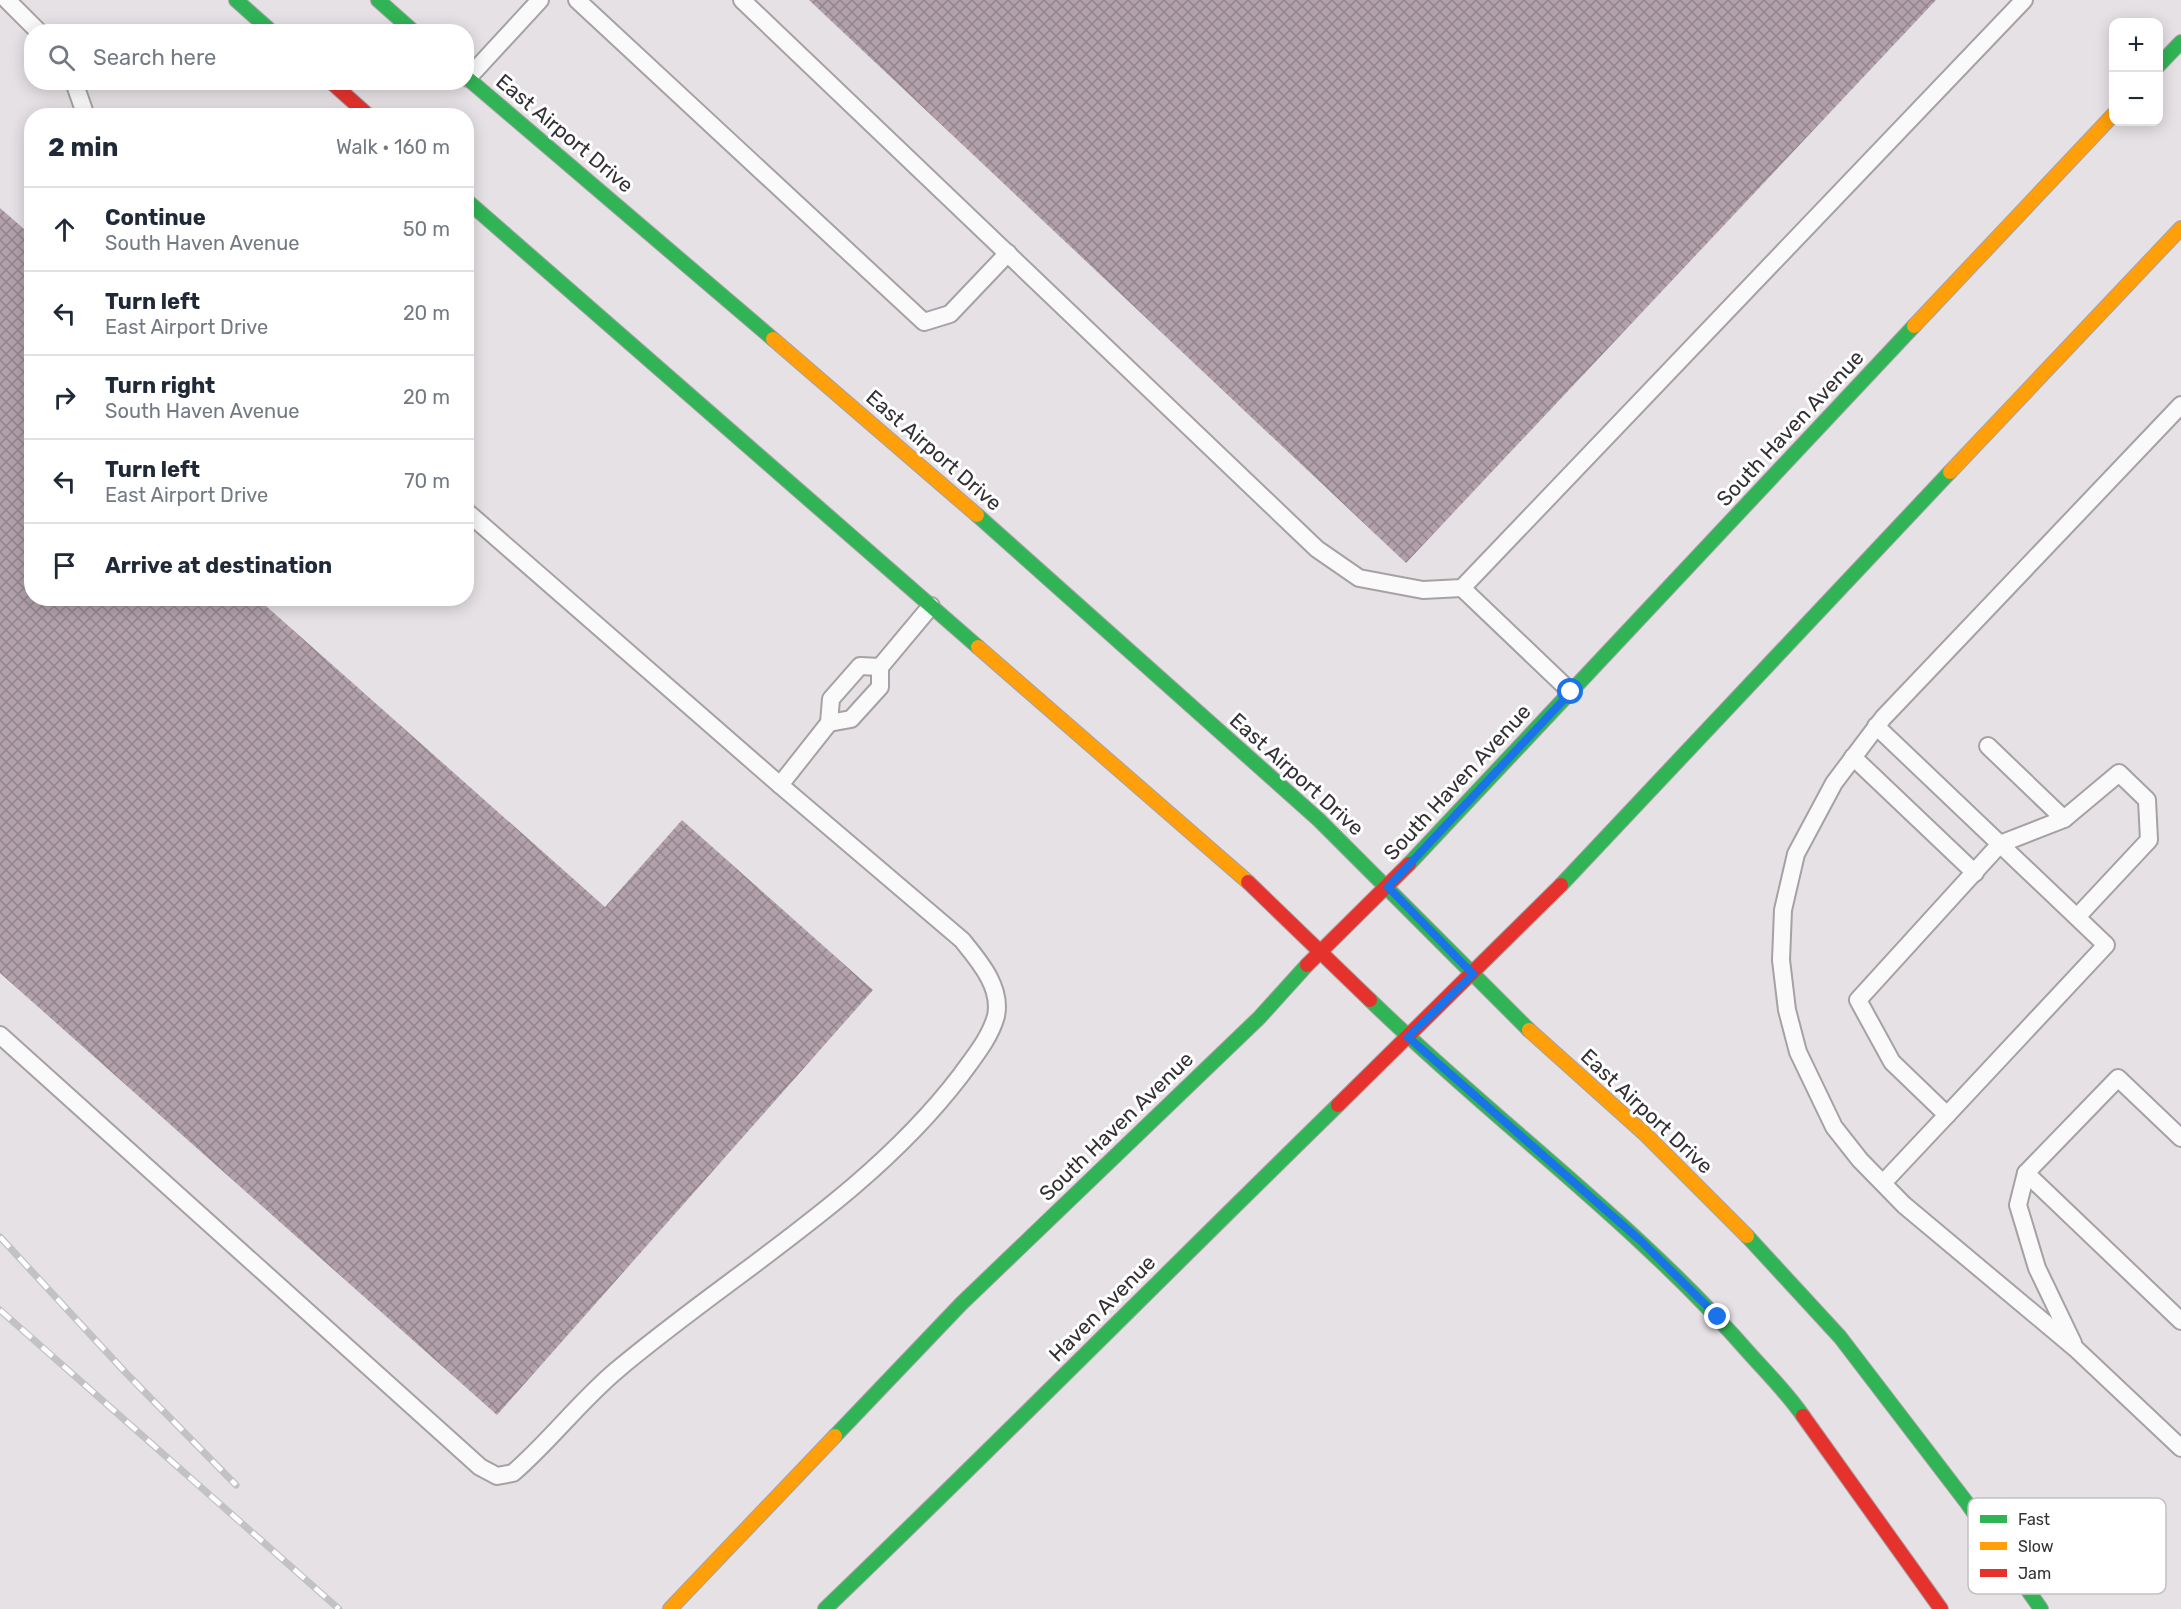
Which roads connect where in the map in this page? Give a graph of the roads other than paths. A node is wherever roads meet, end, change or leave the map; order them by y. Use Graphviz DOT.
graph roads {
  1 [pos="7,0"];
  2 [pos="236,0"];
  3 [pos="378,0"];
  4 [pos="540,0"];
  5 [pos="577,0"];
  6 [pos="742,0"];
  7 [pos="2024,0"];
  8 [pos="31,24"];
  9 [pos="263,24"];
  10 [pos="405,24"];
  11 [pos="2181,42"];
  12 [pos="2163,61"];
  13 [pos="474,70"];
  14 [pos="474,83"];
  15 [pos="77,90"];
  16 [pos="340,90"];
  17 [pos="83,108"];
  18 [pos="360,108"];
  19 [pos="2109,119"];
  20 [pos="474,207"];
  21 [pos="2181,228"];
  22 [pos="1008,253"];
  23 [pos="2181,405"];
  24 [pos="474,518"];
  25 [pos="1462,588"];
  26 [pos="931,606"];
  27 [pos="880,667"];
  28 [pos="1571,692"];
  29 [pos="830,723"];
  30 [pos="1876,726"];
  31 [pos="1988,746"];
  32 [pos="1853,757"];
  33 [pos="780,785"];
  34 [pos="2064,819"];
  35 [pos="2000,844"];
  36 [pos="1975,873"];
  37 [pos="1388,887"];
  38 [pos="2077,917"];
  39 [pos="1321,951"];
  40 [pos="1473,974"];
  41 [pos="0,1035"];
  42 [pos="1408,1037"];
  43 [pos="1947,1115"];
  44 [pos="2181,1138"];
  45 [pos="2026,1173"];
  46 [pos="1883,1184"];
  47 [pos="2181,1321"];
  48 [pos="2075,1348"];
  49 [pos="2181,1448"];
  50 [pos="1968,1504"];
  51 [pos="2031,1594"];
  52 [pos="670,1609"];
  53 [pos="825,1609"];
  54 [pos="1941,1609"];
  55 [pos="2042,1609"];
  1 -- 8 [label="lane"];
  2 -- 9 [label="main road"];
  3 -- 10 [label="main road"];
  4 -- 13 [label="lane"];
  5 -- 22 [label="lane"];
  6 -- 22 [label="lane"];
  7 -- 25 [label="lane"];
  11 -- 12 [label="main road"];
  14 -- 37 [label="main road, East Airport Drive"];
  15 -- 17 [label="lane"];
  16 -- 18 [label="main road"];
  19 -- 28 [label="main road, South Haven Avenue"];
  20 -- 26 [label="main road"];
  21 -- 40 [label="main road"];
  22 -- 25 [label="lane"];
  23 -- 30 [label="lane"];
  24 -- 33 [label="lane"];
  25 -- 28 [label="lane"];
  26 -- 27 [label="lane"];
  26 -- 39 [label="main road"];
  27 -- 29 [label="lane"];
  27 -- 29 [label="lane"];
  28 -- 37 [label="main road, South Haven Avenue"];
  29 -- 33 [label="lane"];
  30 -- 32 [label="lane"];
  30 -- 35 [label="lane"];
  31 -- 34 [label="lane"];
  32 -- 36 [label="lane"];
  32 -- 46 [label="lane"];
  33 -- 41 [label="lane"];
  34 -- 35 [label="lane"];
  34 -- 38 [label="lane"];
  35 -- 36 [label="lane"];
  35 -- 38 [label="lane"];
  36 -- 43 [label="lane"];
  37 -- 39 [label="main road, South Haven Avenue"];
  37 -- 40 [label="main road, East Airport Drive"];
  38 -- 43 [label="lane"];
  39 -- 42 [label="main road"];
  39 -- 52 [label="main road, South Haven Avenue"];
  40 -- 42 [label="main road"];
  40 -- 50 [label="main road, East Airport Drive"];
  42 -- 53 [label="main road, Haven Avenue"];
  42 -- 54 [label="main road"];
  43 -- 46 [label="lane"];
  44 -- 45 [label="lane"];
  45 -- 47 [label="lane"];
  45 -- 48 [label="lane"];
  46 -- 48 [label="lane"];
  48 -- 49 [label="lane"];
  51 -- 55 [label="main road, East Airport Drive"];
}
